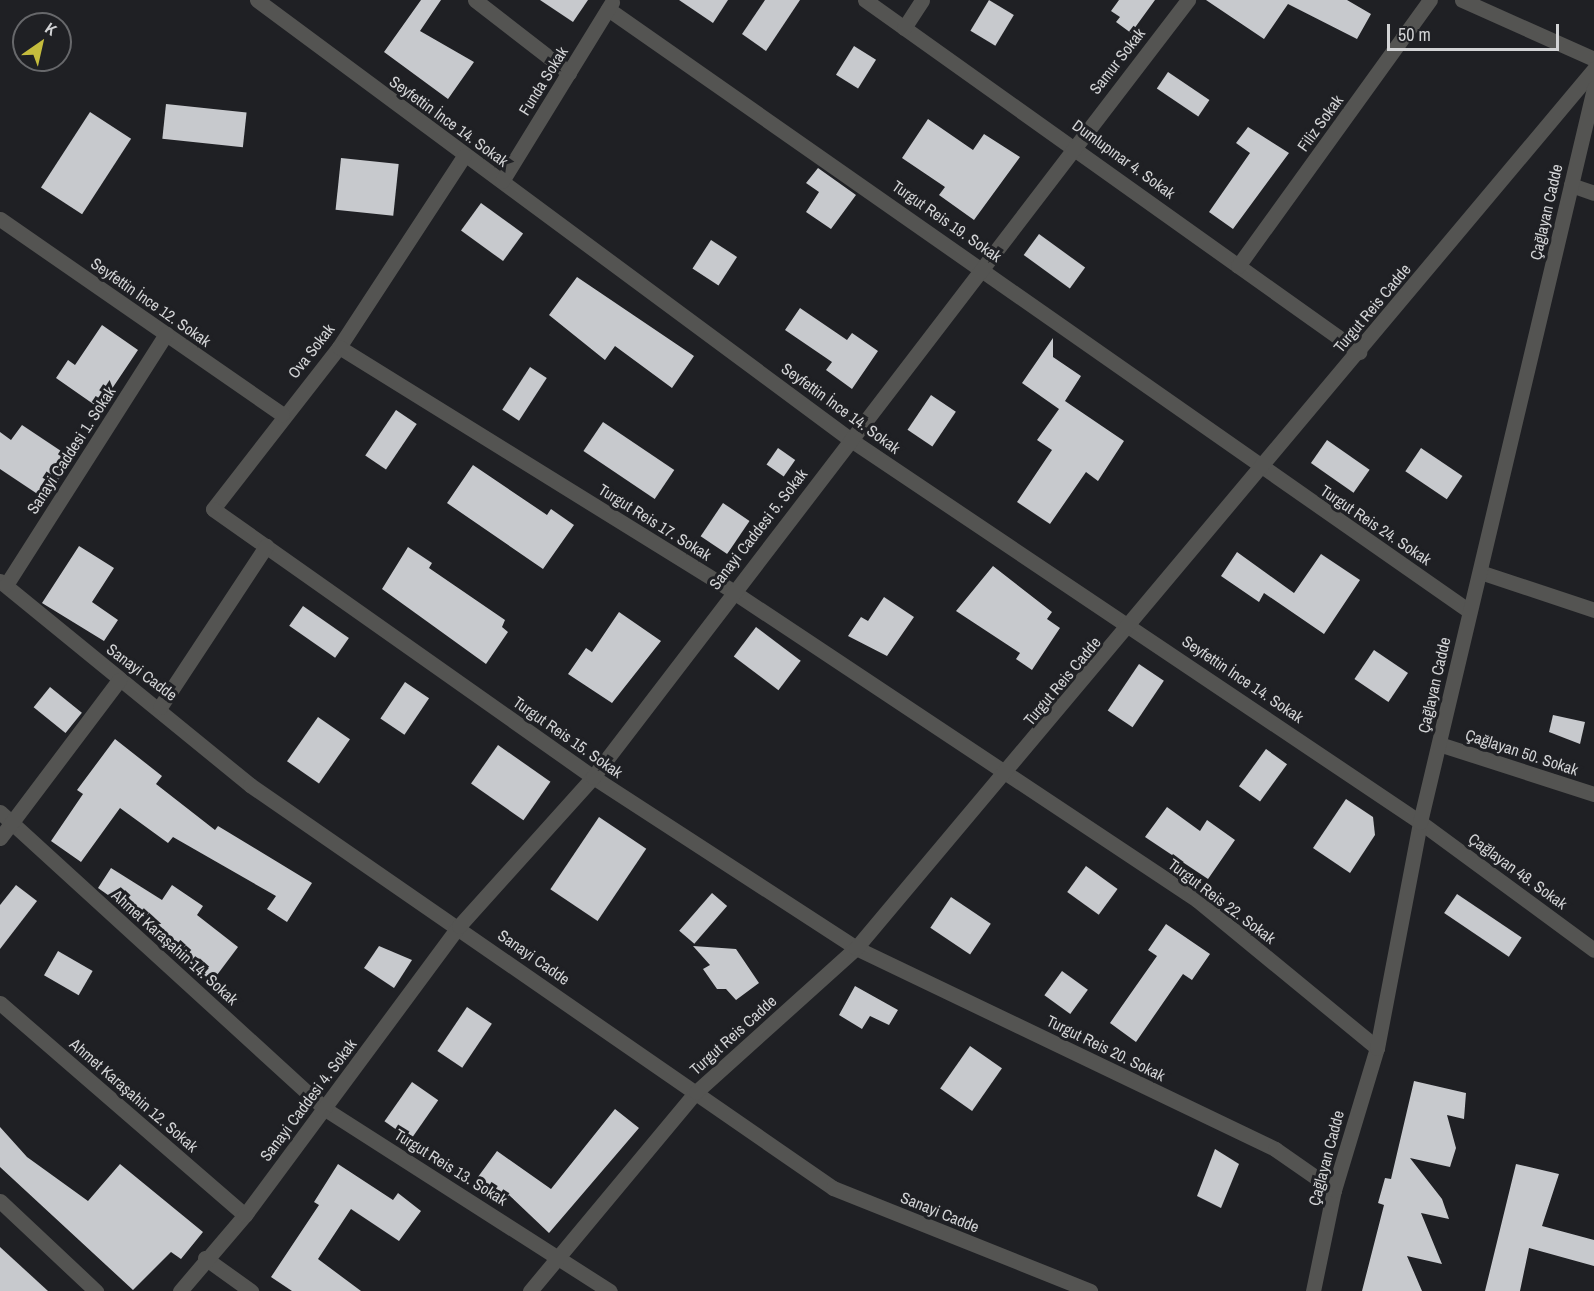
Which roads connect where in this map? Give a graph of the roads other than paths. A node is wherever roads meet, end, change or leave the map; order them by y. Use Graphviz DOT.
graph roads {
  1 [pos="257,0"];
  2 [pos="475,0"];
  3 [pos="865,0"];
  4 [pos="922,0"];
  5 [pos="1188,0"];
  6 [pos="1430,0"];
  7 [pos="1462,0"];
  8 [pos="610,4"];
  9 [pos="904,28"];
  10 [pos="1594,59"];
  11 [pos="1594,69"];
  12 [pos="569,73"];
  13 [pos="1594,88"];
  14 [pos="1075,145"];
  15 [pos="465,156"];
  16 [pos="501,181"];
  17 [pos="1571,184"];
  18 [pos="1594,193"];
  19 [pos="0,219"];
  20 [pos="1238,266"];
  21 [pos="982,267"];
  22 [pos="166,334"];
  23 [pos="339,347"];
  24 [pos="1359,352"];
  25 [pos="282,414"];
  26 [pos="851,440"];
  27 [pos="1262,469"];
  28 [pos="266,546"];
  29 [pos="1480,572"];
  30 [pos="3,583"];
  31 [pos="732,591"];
  32 [pos="1469,610"];
  33 [pos="1594,610"];
  34 [pos="1131,625"];
  35 [pos="119,680"];
  36 [pos="160,707"];
  37 [pos="1439,744"];
  38 [pos="1007,774"];
  39 [pos="593,777"];
  40 [pos="1594,794"];
  41 [pos="0,812"];
  42 [pos="1420,822"];
  43 [pos="12,823"];
  44 [pos="0,838"];
  45 [pos="459,926"];
  46 [pos="856,948"];
  47 [pos="1594,950"];
  48 [pos="0,1004"];
  49 [pos="1377,1048"];
  50 [pos="696,1092"];
  51 [pos="325,1109"];
  52 [pos="1334,1190"];
  53 [pos="0,1201"];
  54 [pos="245,1215"];
  55 [pos="559,1257"];
  56 [pos="205,1258"];
  57 [pos="1065,1287"];
  58 [pos="96,1291"];
  59 [pos="180,1291"];
  60 [pos="251,1291"];
  61 [pos="530,1291"];
  62 [pos="610,1291"];
  63 [pos="1090,1291"];
  64 [pos="1313,1291"];
  1 -- 15 [label="street, Seyfettin İnce 14. Sokak"];
  2 -- 12 [label="street"];
  3 -- 9 [label="street, Dumlupınar 4. Sokak"];
  4 -- 9 [label="street"];
  5 -- 14 [label="street, Samur Sokak"];
  6 -- 20 [label="street, Filiz Sokak"];
  7 -- 10 [label="street"];
  8 -- 12 [label="street, Funda Sokak"];
  8 -- 21 [label="street, Turgut Reis 19. Sokak"];
  9 -- 14 [label="street, Dumlupınar 4. Sokak"];
  11 -- 24 [label="street, Turgut Reis Cadde"];
  12 -- 16 [label="street, Funda Sokak"];
  13 -- 17 [label="street, Çağlayan Cadde"];
  14 -- 20 [label="street, Dumlupınar 4. Sokak"];
  14 -- 21 [label="street, Sanayi Caddesi 5. Sokak"];
  15 -- 16 [label="street, Seyfettin İnce 14. Sokak"];
  15 -- 23 [label="street, Ova Sokak"];
  16 -- 26 [label="street, Seyfettin İnce 14. Sokak"];
  17 -- 18 [label="street"];
  17 -- 29 [label="street, Çağlayan Cadde"];
  19 -- 22 [label="street, Seyfettin İnce 12. Sokak"];
  20 -- 24 [label="street, Dumlupınar 4. Sokak"];
  21 -- 26 [label="street, Sanayi Caddesi 5. Sokak"];
  21 -- 27 [label="street, Turgut Reis 19. Sokak"];
  22 -- 25 [label="street, Seyfettin İnce 12. Sokak"];
  22 -- 30 [label="street, Sanayi Caddesi 1. Sokak"];
  23 -- 25 [label="street, Ova Sokak"];
  23 -- 31 [label="street, Turgut Reis 17. Sokak"];
  24 -- 27 [label="street, Turgut Reis Cadde"];
  25 -- 28 [label="street, Ova Sokak"];
  26 -- 31 [label="street, Sanayi Caddesi 5. Sokak"];
  26 -- 34 [label="street, Seyfettin İnce 14. Sokak"];
  27 -- 32 [label="street, Turgut Reis 24. Sokak"];
  27 -- 34 [label="street, Turgut Reis Cadde"];
  28 -- 36 [label="street"];
  28 -- 39 [label="street, Turgut Reis 15. Sokak"];
  29 -- 32 [label="street, Çağlayan Cadde"];
  29 -- 33 [label="street"];
  30 -- 35 [label="street, Sanayi Cadde"];
  31 -- 38 [label="street, Turgut Reis 17. Sokak"];
  31 -- 39 [label="street, Sanayi Caddesi 5. Sokak"];
  32 -- 37 [label="street, Çağlayan Cadde"];
  34 -- 38 [label="street, Turgut Reis Cadde"];
  34 -- 42 [label="street, Seyfettin İnce 14. Sokak"];
  35 -- 36 [label="street, Sanayi Cadde"];
  35 -- 43 [label="street"];
  36 -- 45 [label="street, Sanayi Cadde"];
  37 -- 40 [label="street, Çağlayan 50. Sokak"];
  37 -- 42 [label="street, Çağlayan Cadde"];
  38 -- 46 [label="street, Turgut Reis Cadde"];
  38 -- 49 [label="street, Turgut Reis 22. Sokak"];
  39 -- 45 [label="street, Sanayi Caddesi 5. Sokak"];
  39 -- 46 [label="street, Turgut Reis 15. Sokak"];
  41 -- 43 [label="street, Ahmet Karaşahin 14. Sokak"];
  42 -- 47 [label="street, Çağlayan 48. Sokak"];
  42 -- 49 [label="street, Çağlayan Cadde"];
  43 -- 44 [label="street"];
  43 -- 51 [label="street, Ahmet Karaşahin 14. Sokak"];
  45 -- 50 [label="street, Sanayi Cadde"];
  45 -- 51 [label="street, Sanayi Caddesi 4. Sokak"];
  46 -- 50 [label="street, Turgut Reis Cadde"];
  46 -- 52 [label="street, Turgut Reis 20. Sokak"];
  48 -- 54 [label="street, Ahmet Karaşahin 12. Sokak"];
  49 -- 52 [label="street, Çağlayan Cadde"];
  50 -- 55 [label="street, Turgut Reis Cadde"];
  50 -- 57 [label="street, Sanayi Cadde"];
  51 -- 54 [label="street, Sanayi Caddesi 4. Sokak"];
  51 -- 55 [label="street, Turgut Reis 13. Sokak"];
  52 -- 64 [label="street, Çağlayan Cadde"];
  53 -- 58 [label="street"];
  54 -- 56 [label="street, Sanayi Caddesi 4. Sokak"];
  55 -- 61 [label="street, Turgut Reis Cadde"];
  55 -- 62 [label="street, Turgut Reis 13. Sokak"];
  56 -- 59 [label="street, Sanayi Caddesi 4. Sokak"];
  56 -- 60 [label="street"];
  57 -- 63 [label="street, Sanayi Cadde"];
}
